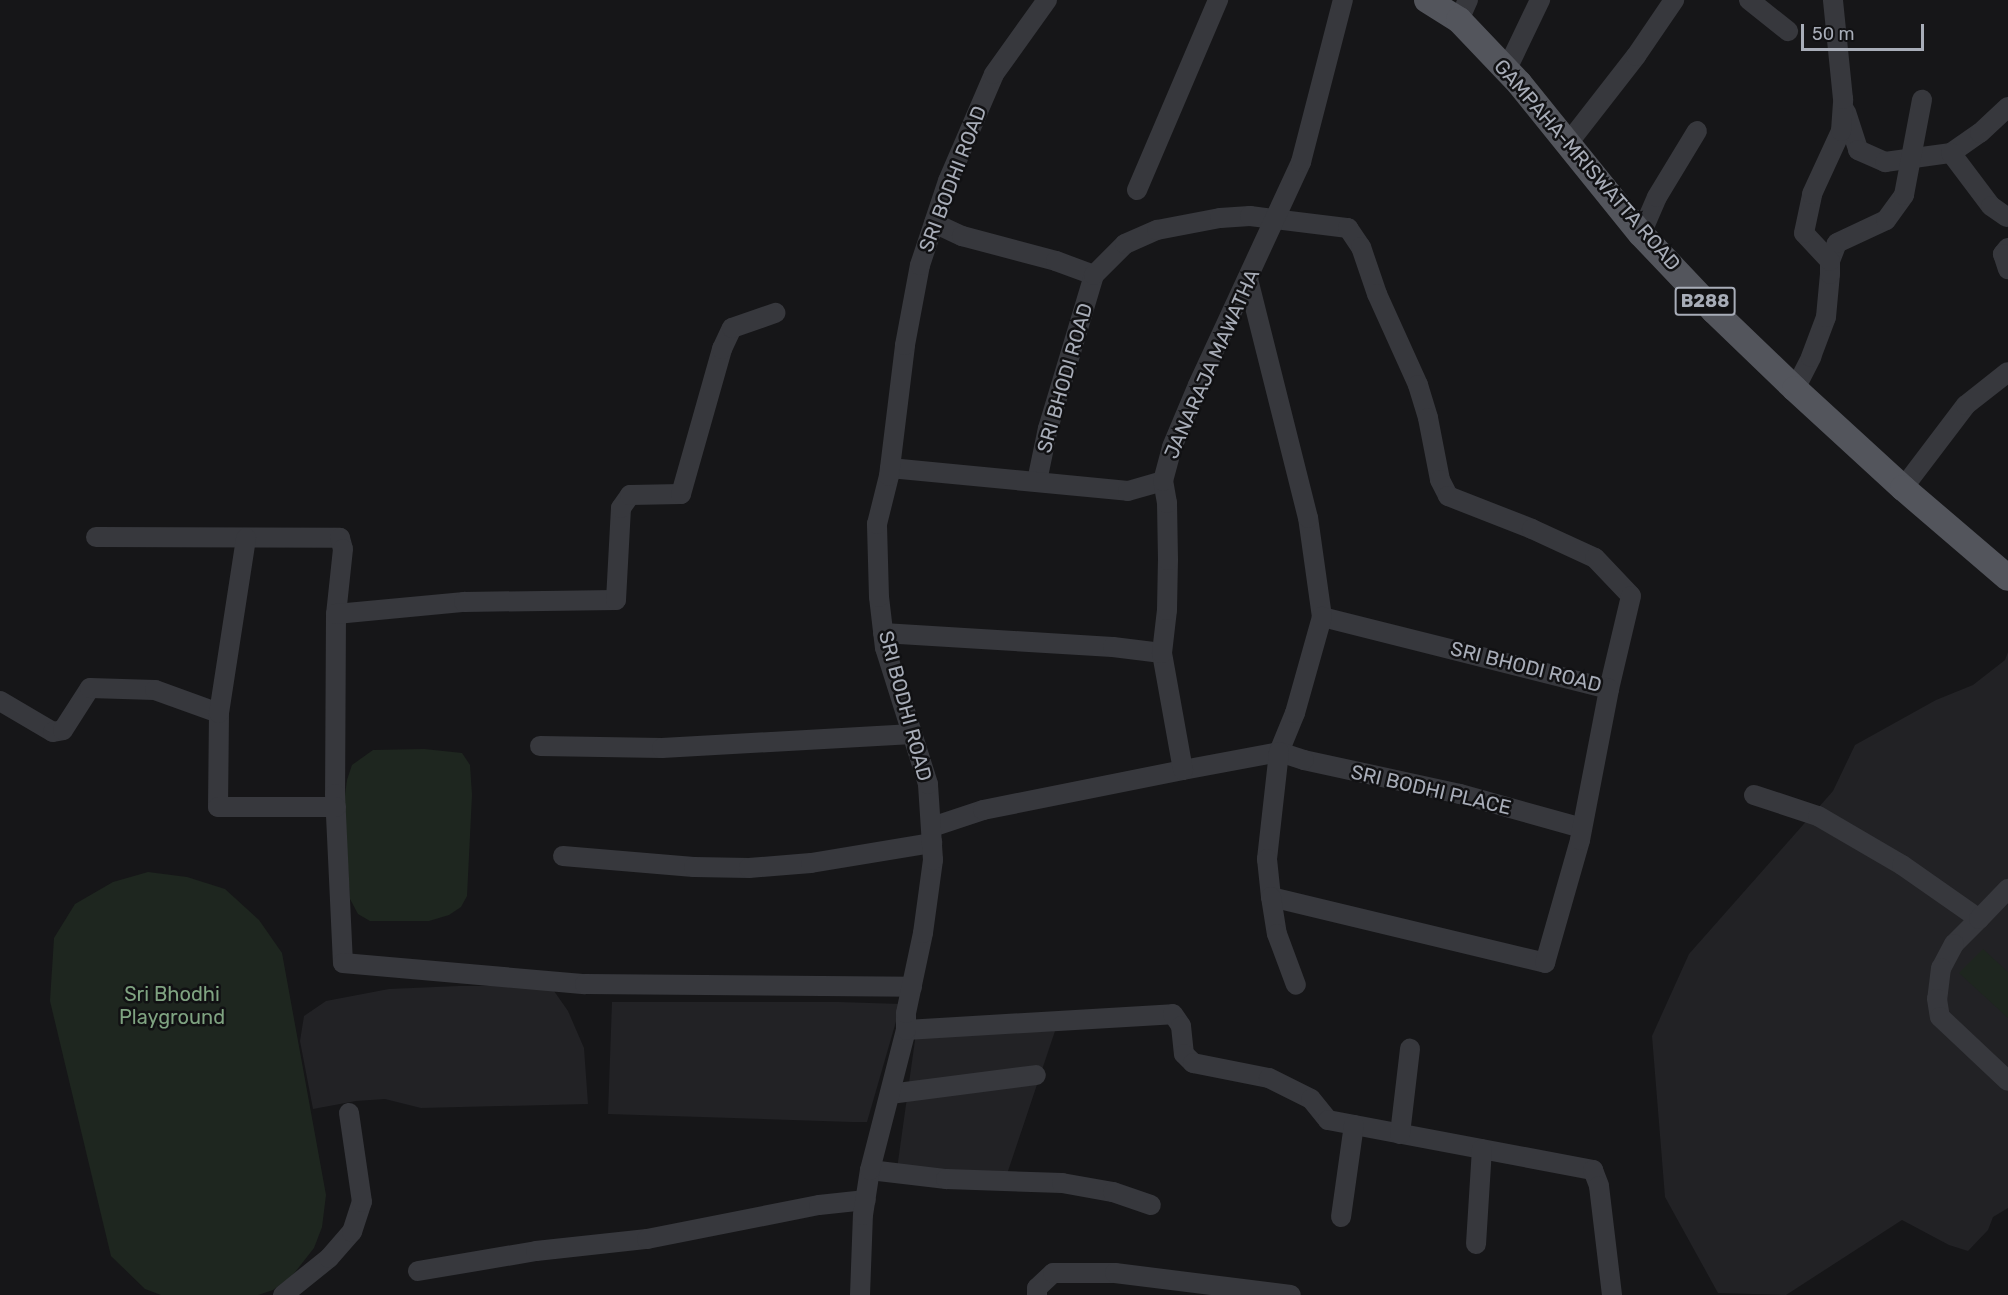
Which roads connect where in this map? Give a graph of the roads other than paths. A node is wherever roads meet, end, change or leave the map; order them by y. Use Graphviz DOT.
graph roads {
  1 [pos="1047,0"];
  2 [pos="1218,0"];
  3 [pos="1343,0"];
  4 [pos="1427,0"];
  5 [pos="1540,0"];
  6 [pos="1674,0"];
  7 [pos="1749,0"];
  8 [pos="1833,0"];
  9 [pos="1463,10"];
  10 [pos="1788,31"];
  11 [pos="1506,71"];
  12 [pos="1922,100"];
  13 [pos="1843,104"];
  14 [pos="2008,107"];
  15 [pos="1697,131"];
  16 [pos="1569,142"];
  17 [pos="1951,153"];
  18 [pos="1911,158"];
  19 [pos="1137,190"];
  20 [pos="2007,217"];
  21 [pos="1277,219"];
  22 [pos="934,223"];
  23 [pos="1641,234"];
  24 [pos="2008,248"];
  25 [pos="1830,261"];
  26 [pos="2008,269"];
  27 [pos="1094,275"];
  28 [pos="1248,279"];
  29 [pos="775,313"];
  30 [pos="2008,372"];
  31 [pos="1795,390"];
  32 [pos="890,468"];
  33 [pos="1037,481"];
  34 [pos="1163,481"];
  35 [pos="1903,488"];
  36 [pos="96,537"];
  37 [pos="246,538"];
  38 [pos="2008,578"];
  39 [pos="336,614"];
  40 [pos="1322,617"];
  41 [pos="883,633"];
  42 [pos="1162,654"];
  43 [pos="1609,689"];
  44 [pos="0,701"];
  45 [pos="219,713"];
  46 [pos="913,734"];
  47 [pos="540,746"];
  48 [pos="1279,752"];
  49 [pos="1183,770"];
  50 [pos="1754,795"];
  51 [pos="336,807"];
  52 [pos="1582,828"];
  53 [pos="932,835"];
  54 [pos="563,856"];
  55 [pos="2008,889"];
  56 [pos="1271,897"];
  57 [pos="1978,919"];
  58 [pos="1296,986"];
  59 [pos="912,987"];
  60 [pos="906,1030"];
  61 [pos="1410,1049"];
  62 [pos="1036,1075"];
  63 [pos="2008,1081"];
  64 [pos="890,1094"];
  65 [pos="349,1113"];
  66 [pos="1354,1125"];
  67 [pos="1400,1134"];
  68 [pos="1482,1149"];
  69 [pos="870,1170"];
  70 [pos="866,1200"];
  71 [pos="1151,1205"];
  72 [pos="1341,1217"];
  73 [pos="1476,1244"];
  74 [pos="418,1272"];
  75 [pos="283,1295"];
  76 [pos="860,1295"];
  77 [pos="1037,1295"];
  78 [pos="1291,1295"];
  79 [pos="1612,1295"];
  1 -- 22 [label="street, SRI BODHI ROAD"];
  2 -- 19 [label="street"];
  3 -- 21 [label="street, JANARAJA MAWATHA"];
  4 -- 9 [label="main road, GAMPAHA-MRISWATTA ROAD / B288"];
  5 -- 11 [label="street"];
  6 -- 16 [label="street"];
  7 -- 10 [label="street"];
  8 -- 13 [label="street"];
  9 -- 11 [label="main road, GAMPAHA-MRISWATTA ROAD / B288"];
  11 -- 16 [label="main road, GAMPAHA-MRISWATTA ROAD / B288"];
  12 -- 18 [label="street"];
  13 -- 18 [label="street"];
  13 -- 25 [label="street"];
  14 -- 17 [label="street"];
  15 -- 23 [label="street"];
  16 -- 23 [label="main road, GAMPAHA-MRISWATTA ROAD / B288"];
  17 -- 18 [label="street"];
  17 -- 20 [label="street"];
  18 -- 25 [label="street"];
  21 -- 27 [label="street, SRI BHODI ROAD"];
  21 -- 28 [label="street, JANARAJA MAWATHA"];
  21 -- 43 [label="street, SRI BHODI ROAD"];
  22 -- 27 [label="street"];
  22 -- 32 [label="street, SRI BODHI ROAD"];
  23 -- 31 [label="main road, GAMPAHA-MRISWATTA ROAD / B288"];
  24 -- 26 [label="street"];
  25 -- 31 [label="street"];
  27 -- 33 [label="street, SRI BHODI ROAD"];
  28 -- 34 [label="street, JANARAJA MAWATHA"];
  28 -- 40 [label="street"];
  29 -- 39 [label="street"];
  30 -- 35 [label="street"];
  31 -- 35 [label="main road, GAMPAHA-MRISWATTA ROAD / B288"];
  32 -- 33 [label="street"];
  32 -- 41 [label="street, SRI BODHI ROAD"];
  33 -- 34 [label="street"];
  34 -- 42 [label="street, JANARAJA MAWATHA"];
  35 -- 38 [label="main road, GAMPAHA-MRISWATTA ROAD / B288"];
  36 -- 37 [label="street"];
  37 -- 39 [label="street"];
  37 -- 45 [label="street"];
  39 -- 51 [label="street"];
  40 -- 43 [label="street, SRI BHODI ROAD"];
  40 -- 48 [label="street"];
  41 -- 42 [label="street"];
  41 -- 46 [label="street, SRI BODHI ROAD"];
  42 -- 49 [label="street, JANARAJA MAWATHA"];
  43 -- 52 [label="street"];
  44 -- 45 [label="street"];
  45 -- 51 [label="street"];
  46 -- 47 [label="street"];
  46 -- 53 [label="street, SRI BODHI ROAD"];
  48 -- 49 [label="street"];
  48 -- 52 [label="street, SRI BODHI PLACE"];
  48 -- 56 [label="street"];
  49 -- 53 [label="street"];
  50 -- 57 [label="street"];
  51 -- 59 [label="street"];
  52 -- 56 [label="street"];
  53 -- 54 [label="street"];
  53 -- 59 [label="street, SRI BODHI ROAD"];
  55 -- 57 [label="street"];
  56 -- 58 [label="street"];
  57 -- 63 [label="street"];
  59 -- 60 [label="street, SRI BODHI ROAD"];
  60 -- 64 [label="street, SRI BODHI ROAD"];
  60 -- 66 [label="street"];
  61 -- 67 [label="street"];
  62 -- 64 [label="street"];
  64 -- 69 [label="street, SRI BODHI ROAD"];
  65 -- 75 [label="street"];
  66 -- 67 [label="street"];
  66 -- 72 [label="street"];
  67 -- 68 [label="street"];
  68 -- 73 [label="street"];
  68 -- 79 [label="street"];
  69 -- 70 [label="street, SRI BODHI ROAD"];
  69 -- 71 [label="street"];
  70 -- 74 [label="street"];
  70 -- 76 [label="street, SRI BODHI ROAD"];
  77 -- 78 [label="street"];
}
